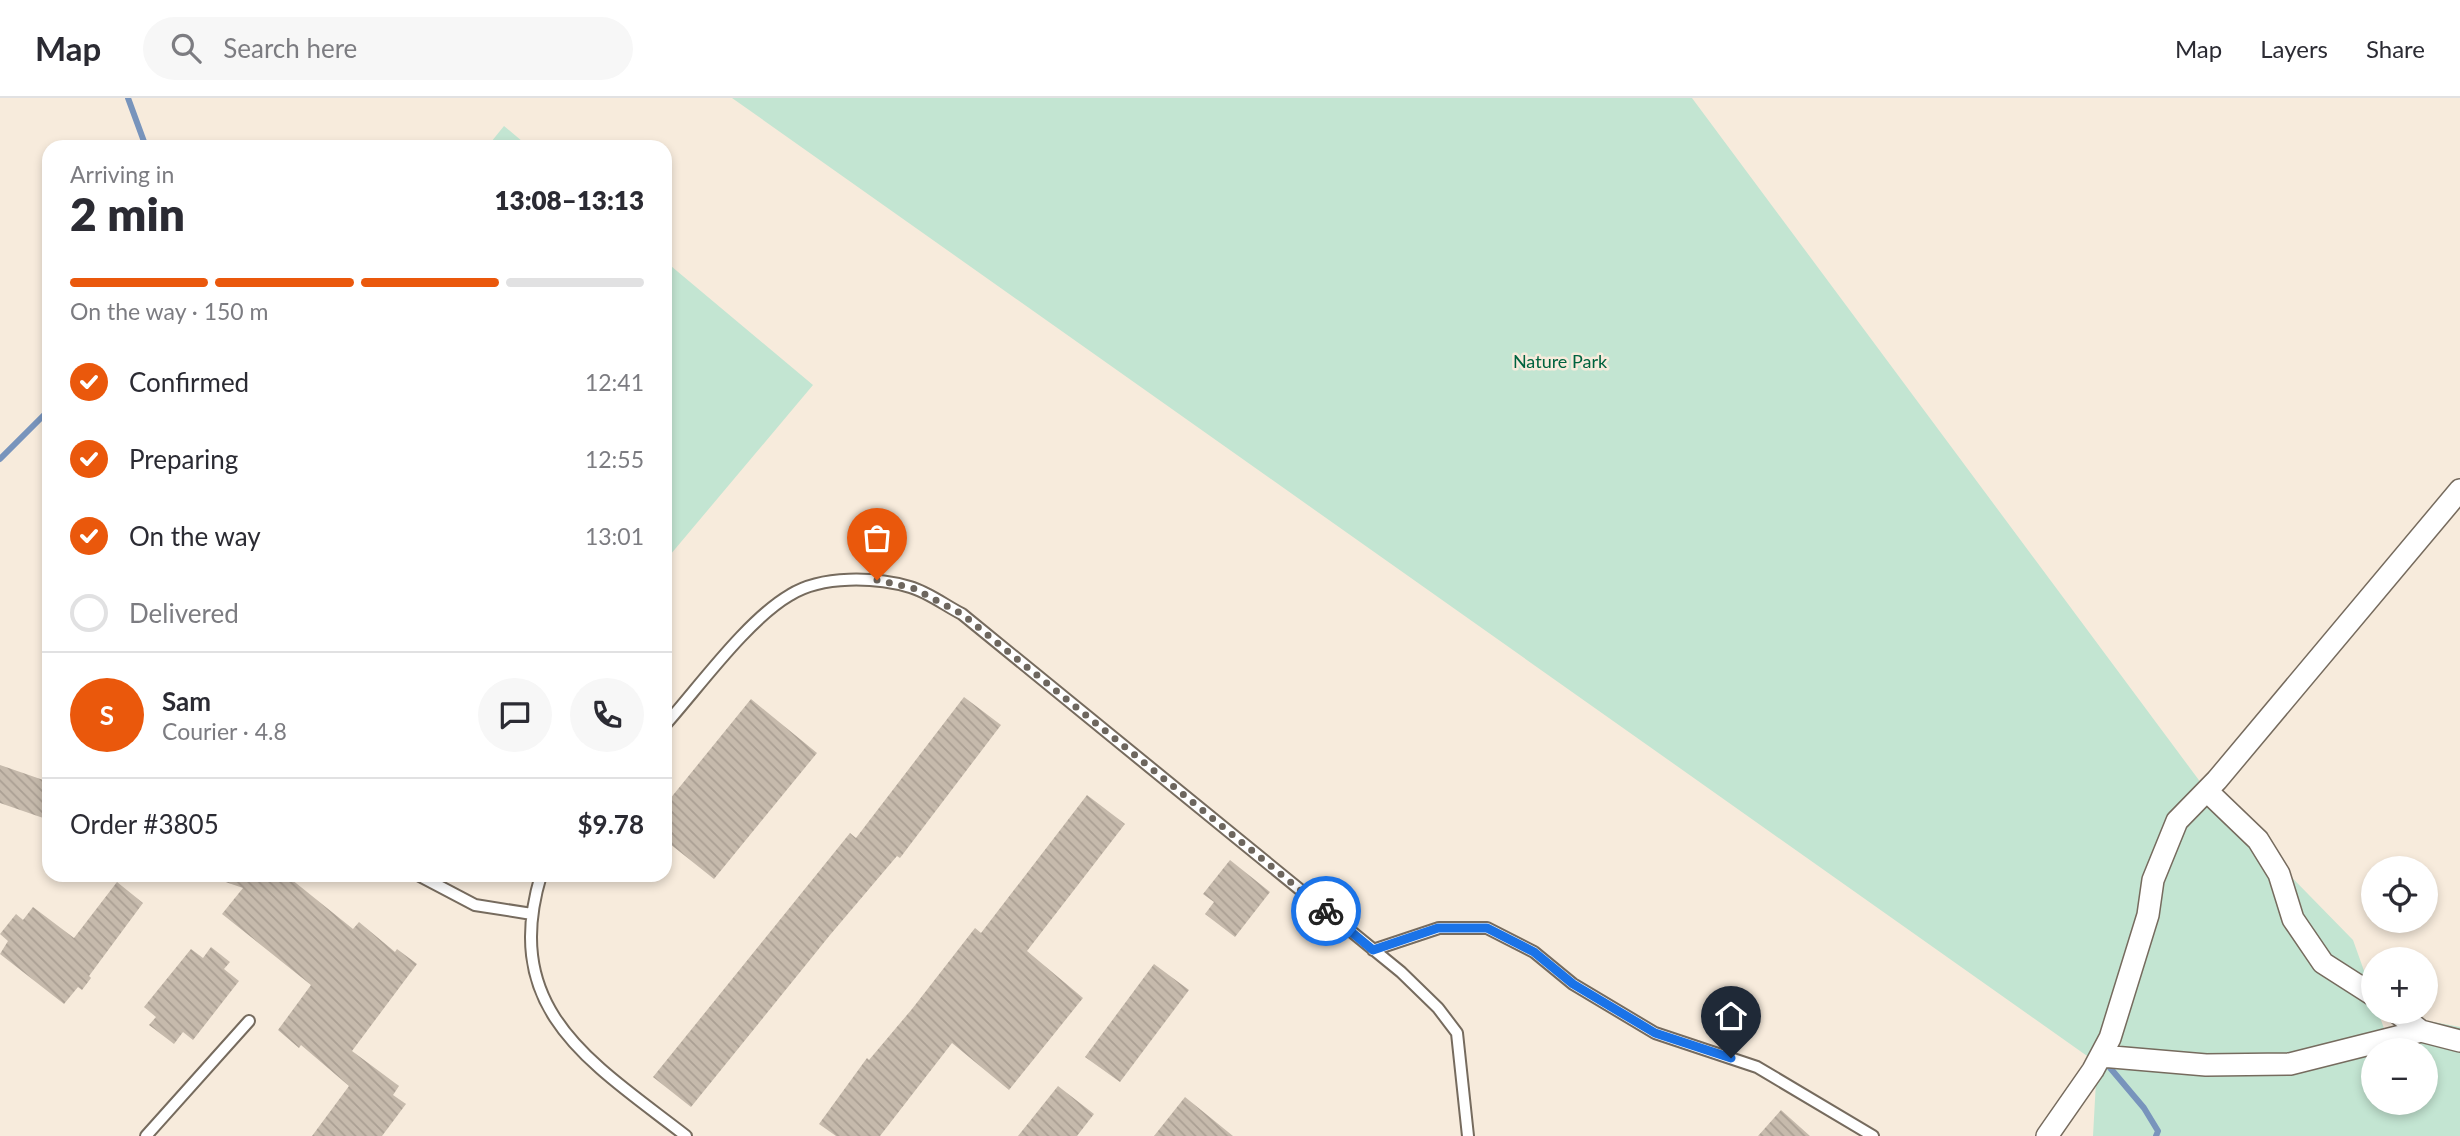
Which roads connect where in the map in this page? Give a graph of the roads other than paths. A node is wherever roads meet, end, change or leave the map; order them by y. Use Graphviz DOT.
graph roads {
  1 [pos="2460,490"];
  2 [pos="672,718"];
  3 [pos="2207,791"];
  4 [pos="431,882"];
  5 [pos="539,882"];
  6 [pos="532,914"];
  7 [pos="1373,950"];
  8 [pos="2361,987"];
  9 [pos="248,1021"];
  10 [pos="2412,1024"];
  11 [pos="2421,1031"];
  12 [pos="2460,1041"];
  13 [pos="2101,1056"];
  14 [pos="146,1136"];
  15 [pos="685,1136"];
  16 [pos="1468,1136"];
  17 [pos="1873,1136"];
  18 [pos="2047,1136"];
  1 -- 3 [label="street"];
  2 -- 7 [label="lane"];
  3 -- 8 [label="street"];
  3 -- 13 [label="street"];
  4 -- 6 [label="lane"];
  5 -- 6 [label="lane"];
  6 -- 15 [label="lane"];
  7 -- 16 [label="lane"];
  7 -- 17 [label="lane"];
  9 -- 14 [label="lane"];
  10 -- 11 [label="street"];
  11 -- 12 [label="street"];
  11 -- 13 [label="street"];
  13 -- 18 [label="street"];
}
